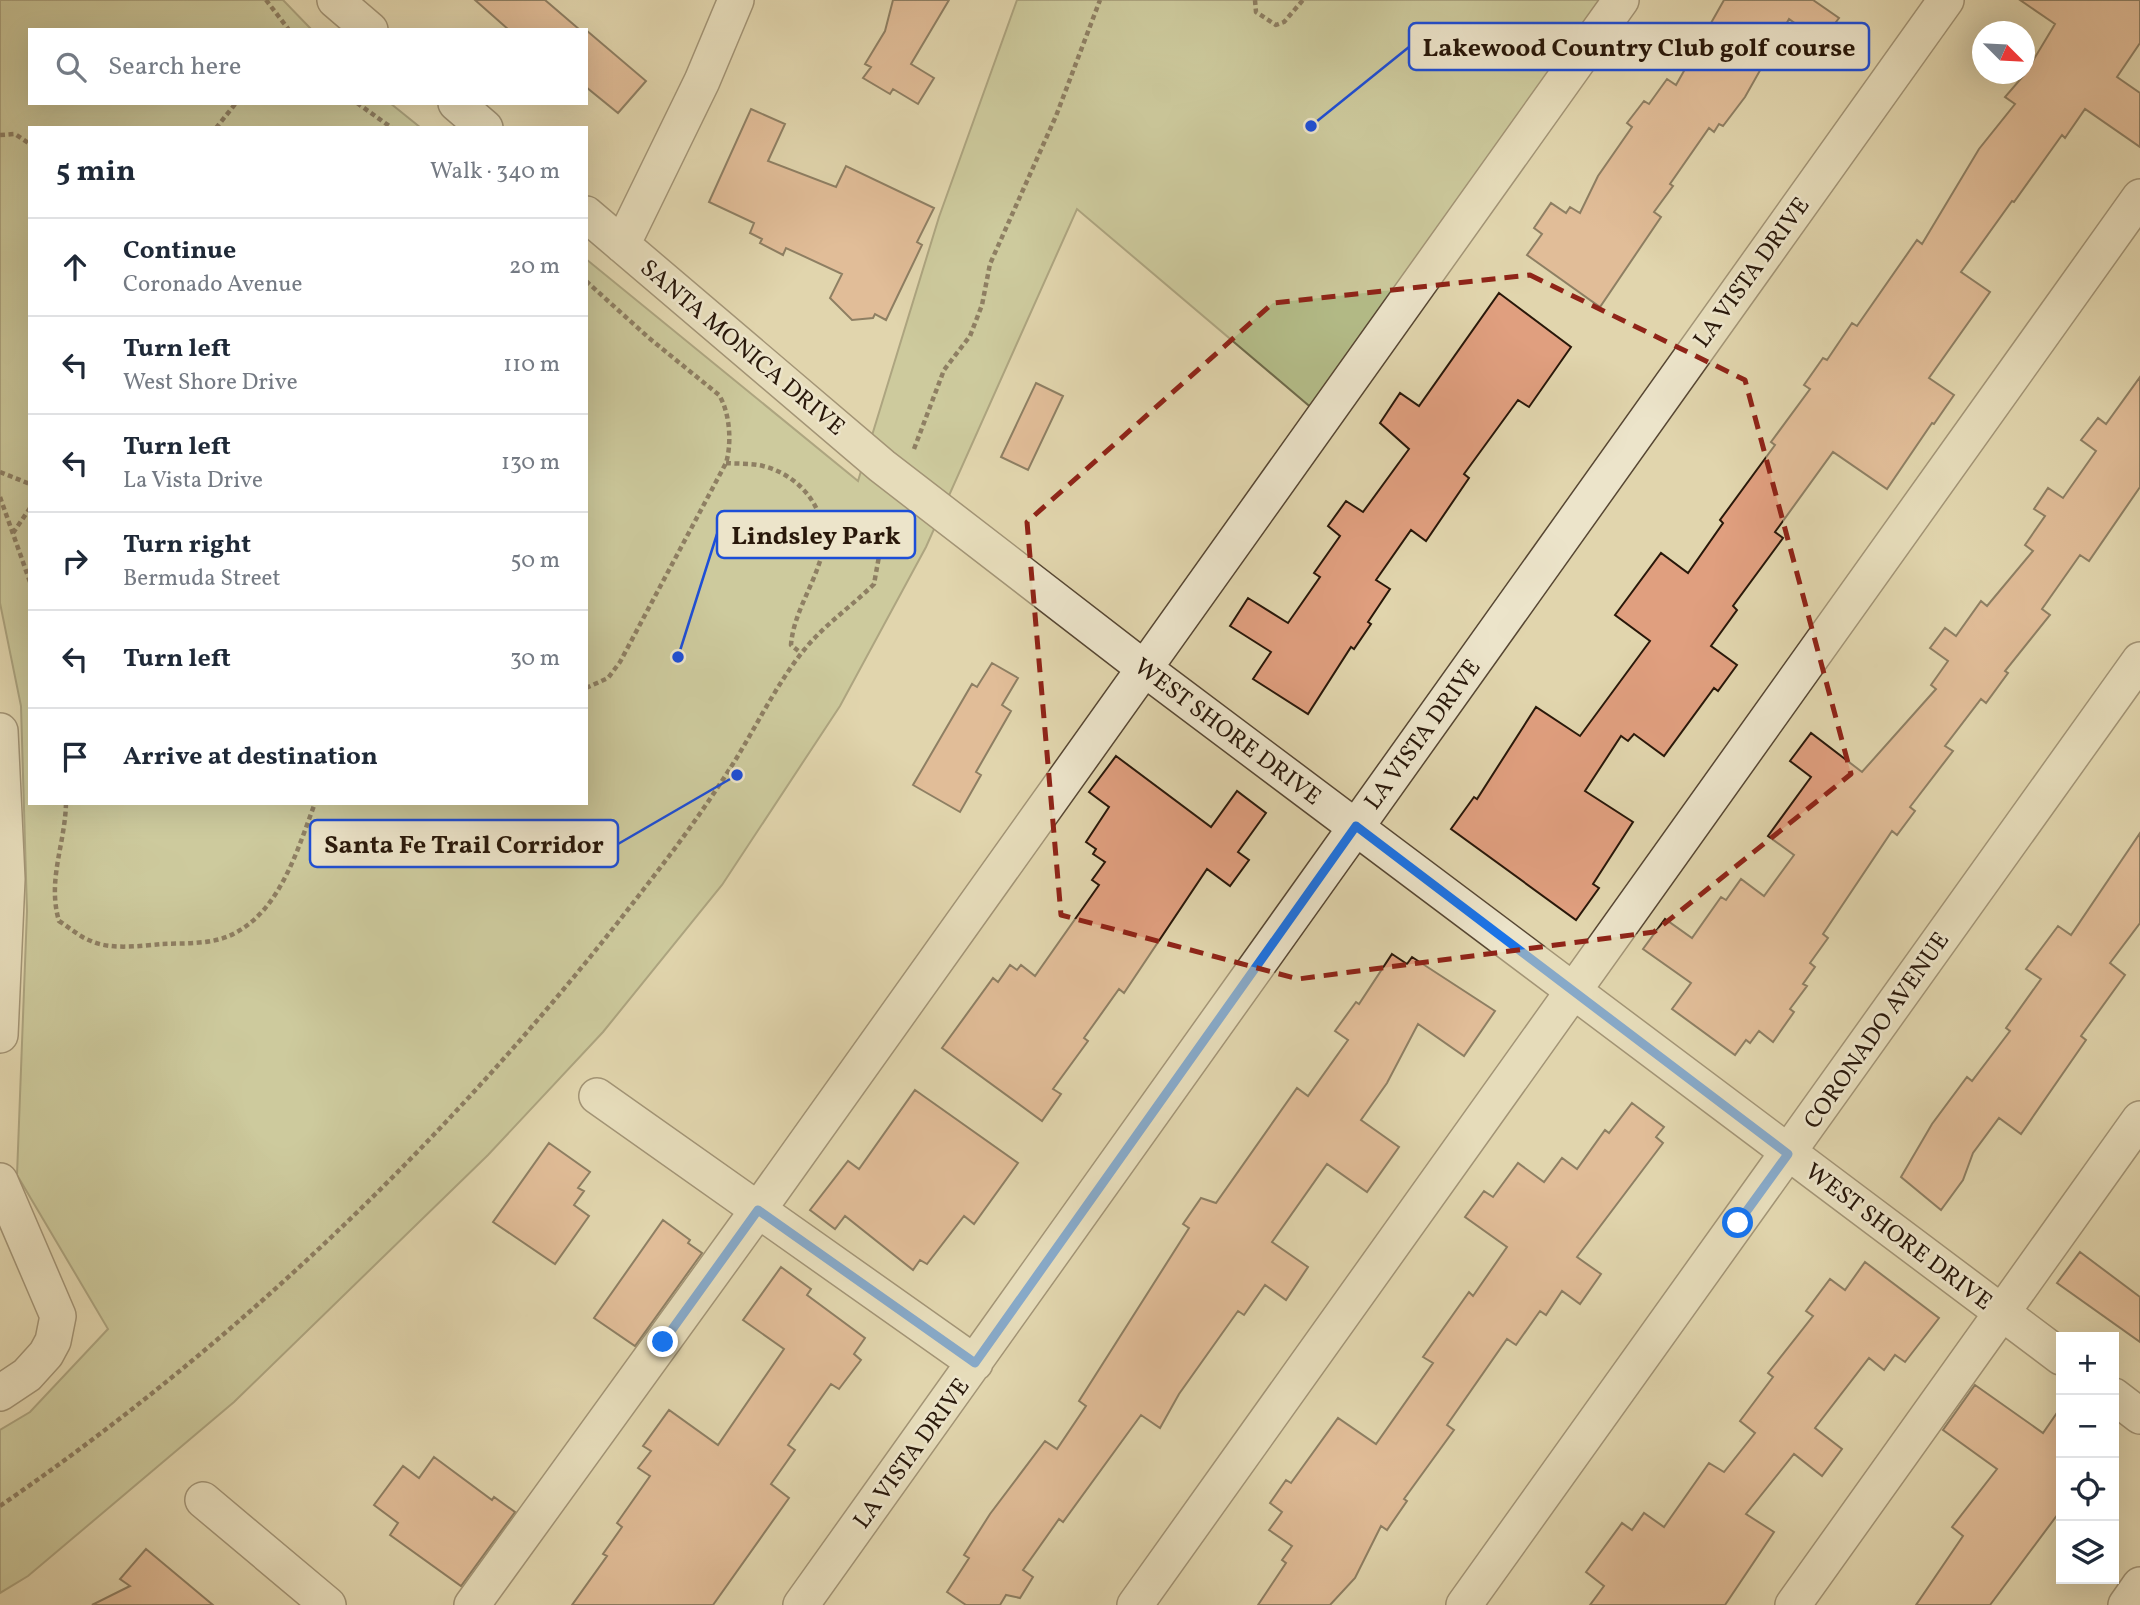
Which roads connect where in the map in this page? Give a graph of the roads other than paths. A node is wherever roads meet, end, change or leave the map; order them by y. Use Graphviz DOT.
graph roads {
  1 [pos="335,0"];
  2 [pos="736,0"];
  3 [pos="1621,0"];
  4 [pos="1946,0"];
  5 [pos="368,28"];
  6 [pos="458,105"];
  7 [pos="483,126"];
  8 [pos="2140,197"];
  9 [pos="588,216"];
  10 [pos="622,245"];
  11 [pos="901,480"];
  12 [pos="2140,660"];
  13 [pos="1145,669"];
  14 [pos="1,750"];
  15 [pos="1356,826"];
  16 [pos="1572,990"];
  17 [pos="0,1035"];
  18 [pos="597,1096"];
  19 [pos="2140,1119"];
  20 [pos="1788,1154"];
  21 [pos="0,1181"];
  22 [pos="758,1210"];
  23 [pos="2002,1312"];
  24 [pos="2056,1353"];
  25 [pos="975,1363"];
  26 [pos="0,1393"];
  27 [pos="2119,1400"];
  28 [pos="2140,1416"];
  29 [pos="203,1500"];
  30 [pos="2140,1585"];
  31 [pos="328,1605"];
  32 [pos="472,1605"];
  33 [pos="801,1605"];
  34 [pos="1135,1605"];
  35 [pos="1464,1605"];
  36 [pos="1793,1605"];
  37 [pos="2126,1605"];
  1 -- 5 [label="street"];
  2 -- 10 [label="street"];
  3 -- 13 [label="street"];
  4 -- 15 [label="street, LA VISTA DRIVE"];
  6 -- 7 [label="street"];
  8 -- 16 [label="street"];
  9 -- 10 [label="street, SANTA MONICA DRIVE"];
  10 -- 11 [label="street, SANTA MONICA DRIVE"];
  11 -- 13 [label="street, WEST SHORE DRIVE"];
  12 -- 20 [label="street, CORONADO AVENUE"];
  13 -- 15 [label="street, WEST SHORE DRIVE"];
  13 -- 22 [label="street"];
  14 -- 17 [label="street"];
  15 -- 16 [label="street, WEST SHORE DRIVE"];
  15 -- 25 [label="street, LA VISTA DRIVE"];
  16 -- 20 [label="street, WEST SHORE DRIVE"];
  16 -- 34 [label="street"];
  18 -- 22 [label="street"];
  19 -- 23 [label="street"];
  20 -- 23 [label="street, WEST SHORE DRIVE"];
  20 -- 35 [label="street, CORONADO AVENUE"];
  21 -- 26 [label="street"];
  22 -- 25 [label="street"];
  22 -- 32 [label="street"];
  23 -- 24 [label="street, WEST SHORE DRIVE"];
  23 -- 36 [label="street"];
  25 -- 33 [label="street, LA VISTA DRIVE"];
  27 -- 28 [label="street"];
  29 -- 31 [label="street"];
  30 -- 37 [label="street"];
}
